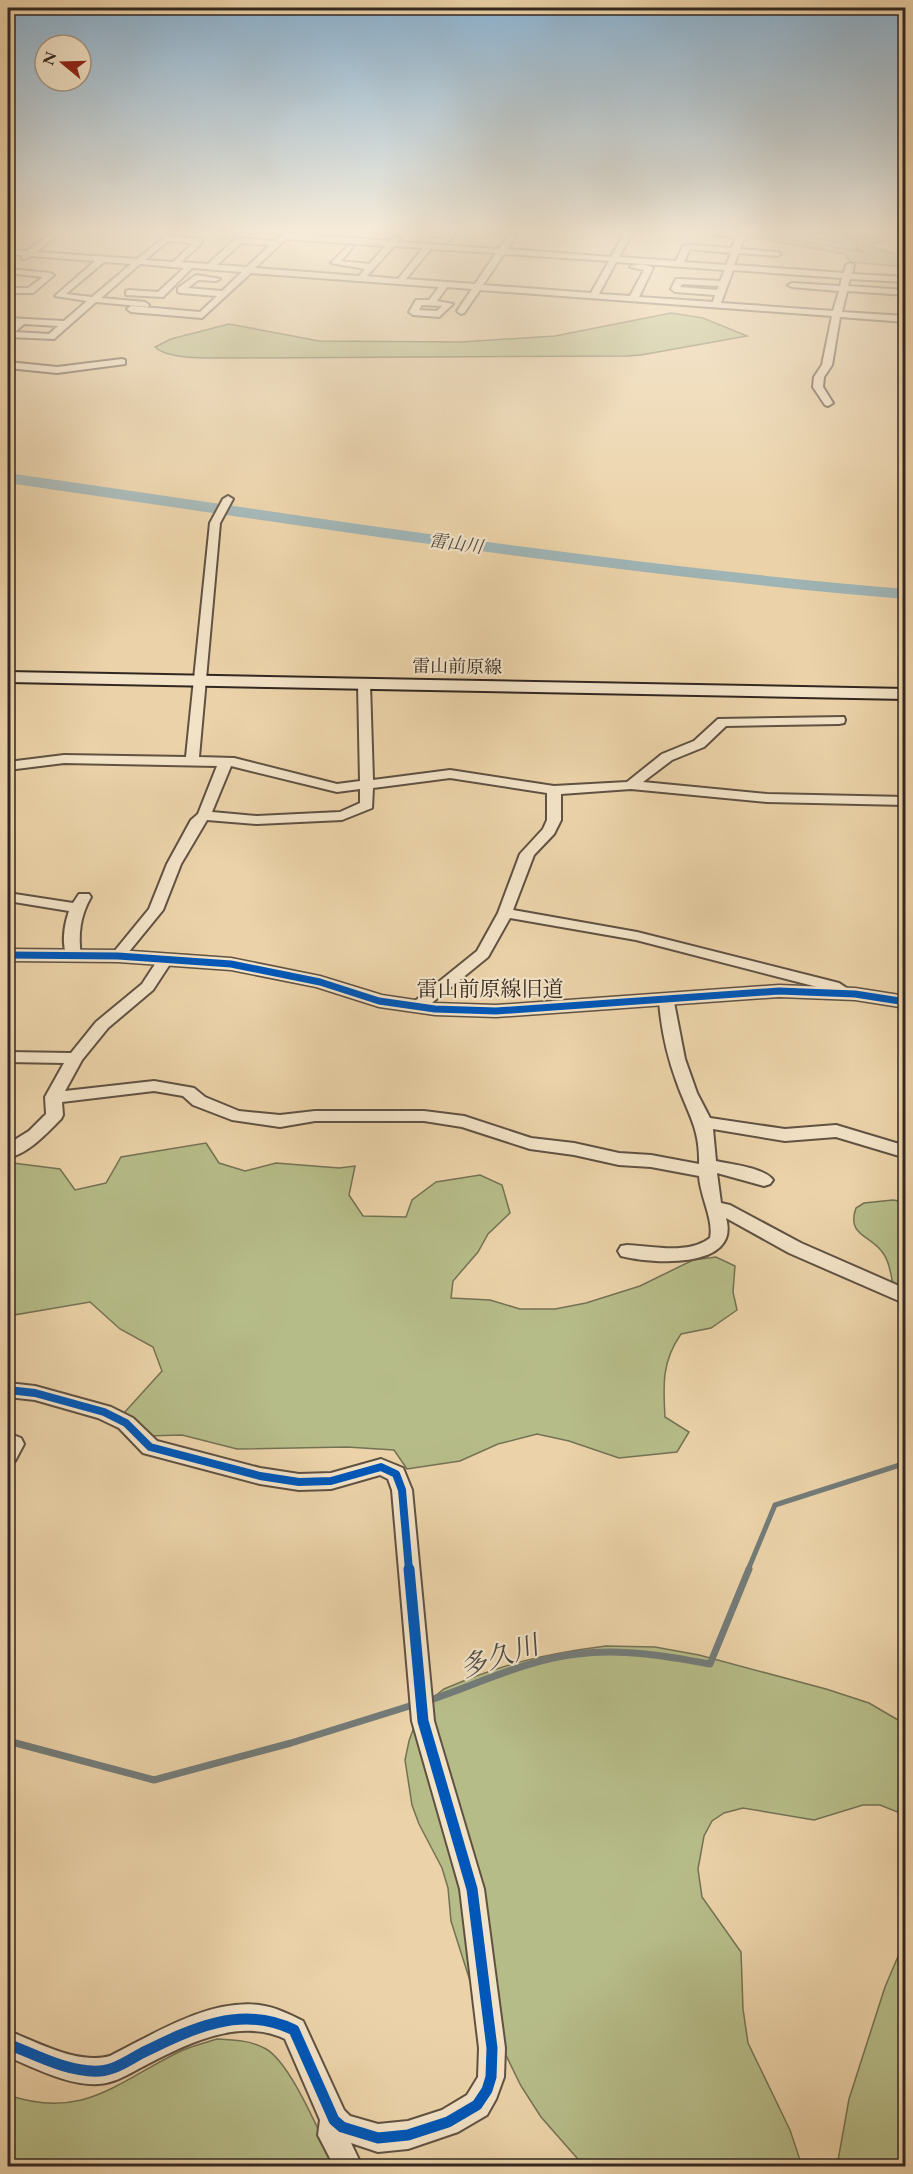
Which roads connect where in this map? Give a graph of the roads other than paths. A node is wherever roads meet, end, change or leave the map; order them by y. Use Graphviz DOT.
graph roads {
  1 [pos="14,334"];
  2 [pos="54,334"];
  3 [pos="831,334"];
  4 [pos="122,362"];
  5 [pos="8,366"];
  6 [pos="828,403"];
  7 [pos="228,499"];
  8 [pos="8,677"];
  9 [pos="200,681"];
  10 [pos="364,684"];
  11 [pos="906,694"];
  12 [pos="839,720"];
  13 [pos="192,762"];
  14 [pos="226,762"];
  15 [pos="8,766"];
  16 [pos="366,784"];
  17 [pos="631,785"];
  18 [pos="554,790"];
  19 [pos="906,801"];
  20 [pos="204,816"];
  21 [pos="8,897"];
  22 [pos="505,913"];
  23 [pos="8,955"];
  24 [pos="73,956"];
  25 [pos="118,956"];
  26 [pos="165,961"];
  27 [pos="839,993"];
  28 [pos="667,1000"];
  29 [pos="906,1002"];
  30 [pos="420,1008"];
  31 [pos="8,1057"];
  32 [pos="75,1058"];
  33 [pos="53,1097"];
  34 [pos="704,1123"];
  35 [pos="8,1152"];
  36 [pos="906,1152"];
  37 [pos="707,1168"];
  38 [pos="764,1180"];
  39 [pos="715,1210"];
  40 [pos="627,1251"];
  41 [pos="906,1297"];
  42 [pos="8,1390"];
  43 [pos="8,1441"];
  44 [pos="8,1455"];
  45 [pos="8,2044"];
  46 [pos="334,2120"];
  47 [pos="348,2166"];
  1 -- 2 [label="street"];
  3 -- 6 [label="street"];
  4 -- 5 [label="street"];
  7 -- 9 [label="street"];
  8 -- 9 [label="main road, 雷山前原線"];
  9 -- 10 [label="main road, 雷山前原線"];
  9 -- 13 [label="street"];
  10 -- 11 [label="main road, 雷山前原線"];
  10 -- 16 [label="street"];
  12 -- 17 [label="street"];
  13 -- 14 [label="street"];
  13 -- 15 [label="street"];
  14 -- 16 [label="street"];
  14 -- 20 [label="street"];
  16 -- 18 [label="street"];
  16 -- 20 [label="street"];
  17 -- 18 [label="street"];
  17 -- 19 [label="street"];
  18 -- 22 [label="street"];
  20 -- 25 [label="street"];
  21 -- 24 [label="street"];
  22 -- 27 [label="street"];
  22 -- 30 [label="street"];
  23 -- 24 [label="street, 雷山前原線旧道"];
  24 -- 25 [label="street, 雷山前原線旧道"];
  25 -- 26 [label="street, 雷山前原線旧道"];
  26 -- 30 [label="street, 雷山前原線旧道"];
  26 -- 32 [label="street"];
  27 -- 28 [label="street, 雷山前原線旧道"];
  27 -- 29 [label="street, 雷山前原線旧道"];
  28 -- 30 [label="street, 雷山前原線旧道"];
  28 -- 34 [label="street"];
  31 -- 32 [label="street"];
  32 -- 33 [label="street"];
  33 -- 35 [label="street"];
  33 -- 37 [label="street"];
  34 -- 36 [label="street"];
  34 -- 37 [label="street"];
  37 -- 38 [label="street"];
  37 -- 39 [label="street"];
  39 -- 40 [label="street"];
  39 -- 41 [label="street"];
  42 -- 46 [label="street"];
  43 -- 44 [label="street"];
  45 -- 46 [label="street"];
  46 -- 47 [label="street"];
}
